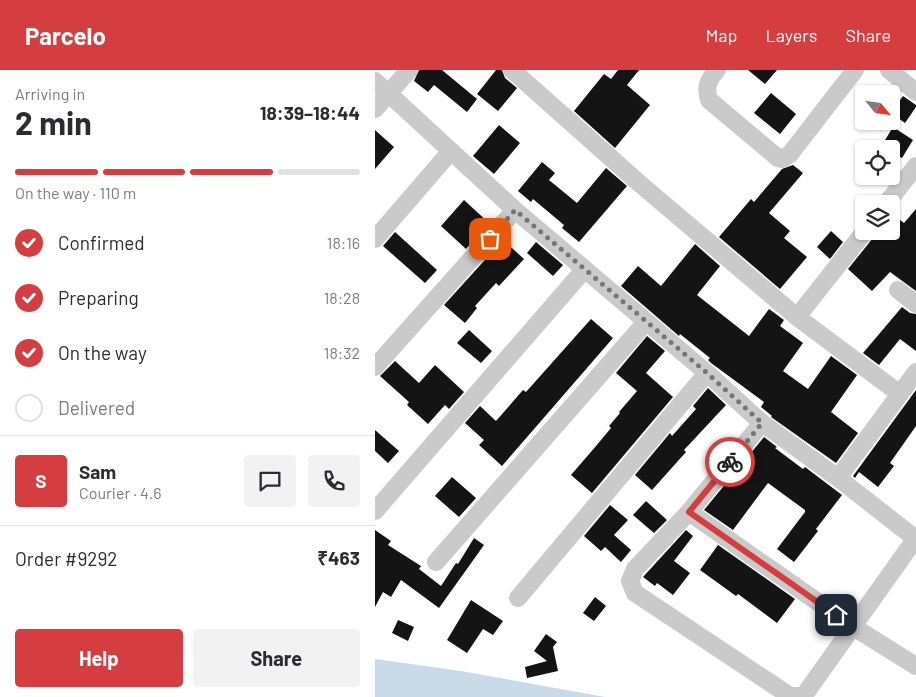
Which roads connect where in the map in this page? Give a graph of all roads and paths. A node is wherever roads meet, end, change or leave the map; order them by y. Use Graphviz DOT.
graph roads {
  1 [pos="409,70"];
  2 [pos="513,70"];
  3 [pos="717,70"];
  4 [pos="855,70"];
  5 [pos="889,70"];
  6 [pos="375,81"];
  7 [pos="916,92"];
  8 [pos="390,94"];
  9 [pos="375,109"];
  10 [pos="451,151"];
  11 [pos="916,166"];
  12 [pos="894,195"];
  13 [pos="515,210"];
  14 [pos="375,239"];
  15 [pos="858,240"];
  16 [pos="584,270"];
  17 [pos="898,290"];
  18 [pos="916,304"];
  19 [pos="797,317"];
  20 [pos="646,322"];
  21 [pos="375,367"];
  22 [pos="916,372"];
  23 [pos="707,373"];
  24 [pos="900,394"];
  25 [pos="762,423"];
  26 [pos="838,478"];
  27 [pos="375,511"];
  28 [pos="689,512"];
  29 [pos="916,538"];
  30 [pos="436,562"];
  31 [pos="518,598"];
  32 [pos="852,626"];
  33 [pos="916,666"];
  1 -- 8 [label="street"];
  2 -- 19 [label="street"];
  3 -- 4 [label="street"];
  5 -- 7 [label="street"];
  6 -- 8 [label="street"];
  8 -- 9 [label="street"];
  8 -- 10 [label="street"];
  10 -- 13 [label="street"];
  10 -- 14 [label="street"];
  11 -- 12 [label="street"];
  13 -- 16 [label="street"];
  13 -- 21 [label="street"];
  15 -- 19 [label="street"];
  16 -- 20 [label="street"];
  16 -- 27 [label="street"];
  17 -- 18 [label="street"];
  19 -- 24 [label="street"];
  20 -- 23 [label="street"];
  20 -- 30 [label="street"];
  22 -- 24 [label="street"];
  23 -- 25 [label="street"];
  23 -- 31 [label="street"];
  24 -- 26 [label="street"];
  25 -- 26 [label="street"];
  25 -- 28 [label="street"];
  26 -- 29 [label="street"];
  28 -- 32 [label="street"];
  28 -- 32 [label="street"];
  29 -- 32 [label="street"];
  32 -- 33 [label="street"];
}
